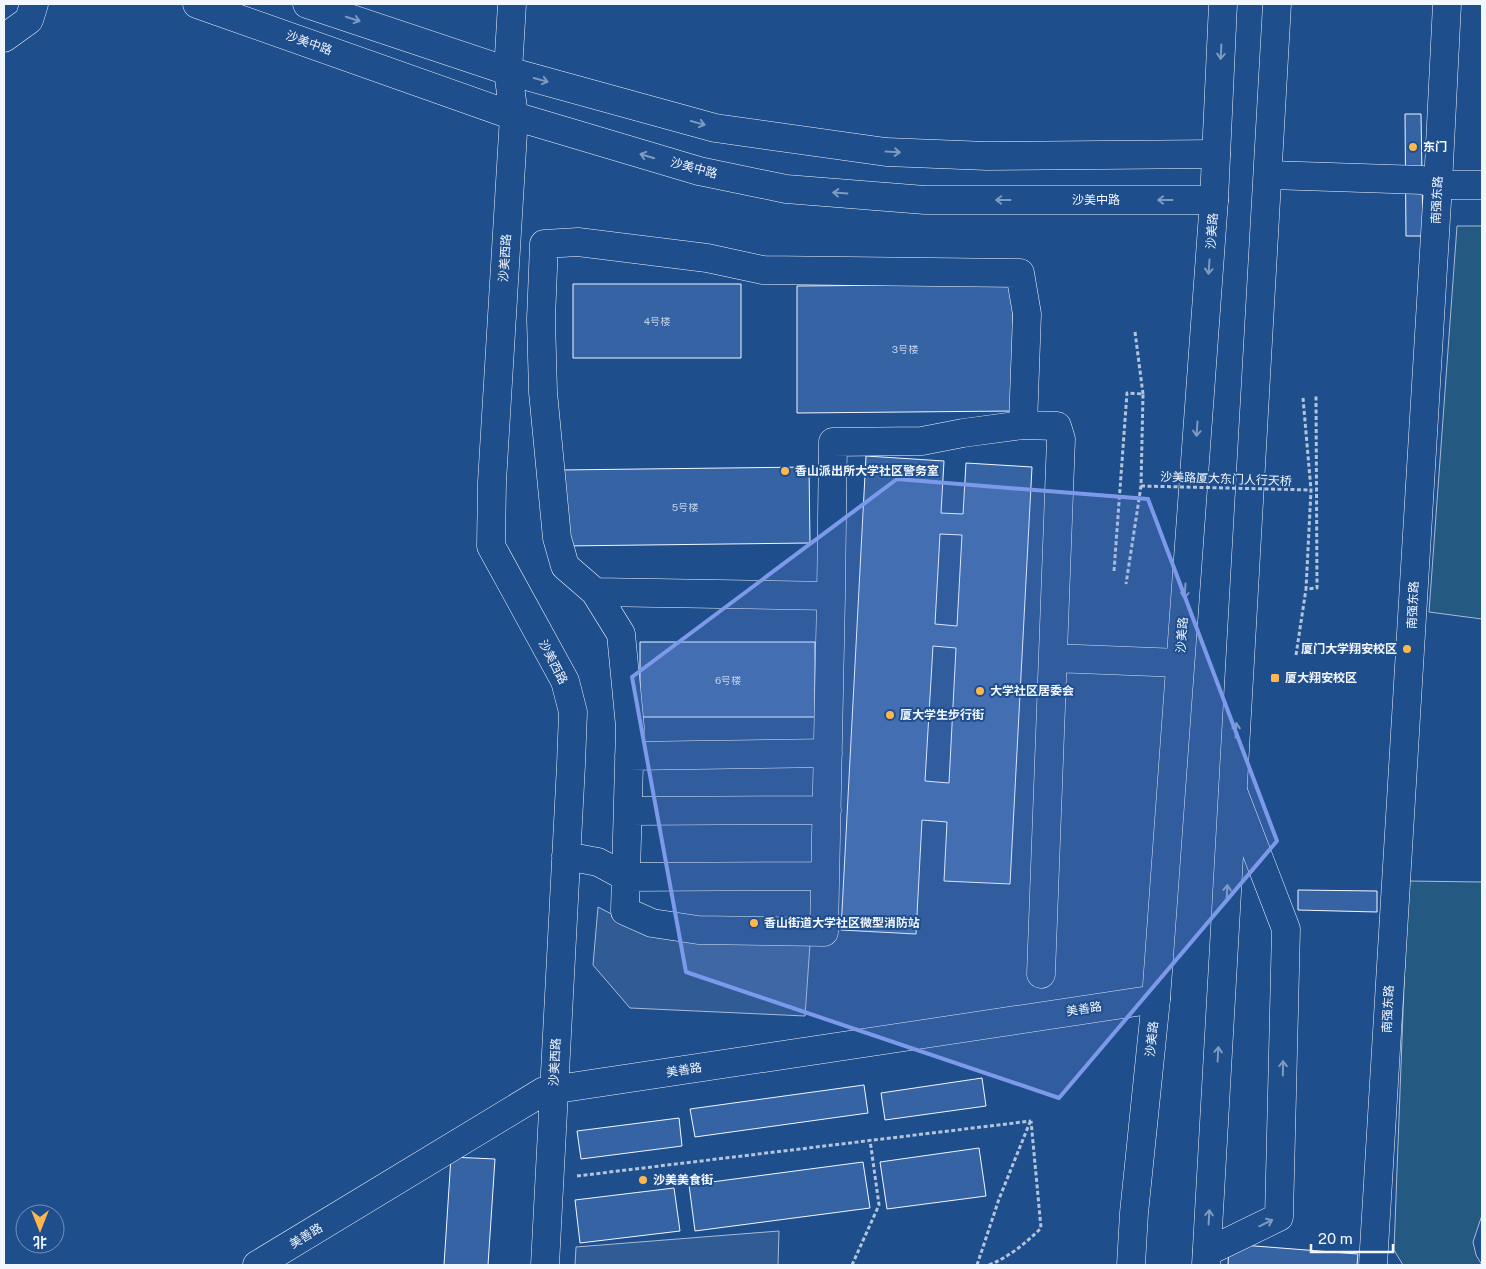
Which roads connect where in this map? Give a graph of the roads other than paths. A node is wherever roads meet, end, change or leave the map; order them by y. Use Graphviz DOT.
graph roads {
  1 [pos="34,4"];
  2 [pos="198,4"];
  3 [pos="307,4"];
  4 [pos="512,4"];
  5 [pos="1223,4"];
  6 [pos="1277,4"];
  7 [pos="1447,4"];
  8 [pos="4,38"];
  9 [pos="508,71"];
  10 [pos="514,116"];
  11 [pos="1216,154"];
  12 [pos="1268,175"];
  13 [pos="1438,185"];
  14 [pos="1482,185"];
  15 [pos="1214,200"];
  16 [pos="1023,425"];
  17 [pos="595,592"];
  18 [pos="831,596"];
  19 [pos="1053,658"];
  20 [pos="1180,663"];
  21 [pos="828,753"];
  22 [pos="629,756"];
  23 [pos="1233,791"];
  24 [pos="827,810"];
  25 [pos="628,811"];
  26 [pos="566,856"];
  27 [pos="826,876"];
  28 [pos="626,877"];
  29 [pos="1042,974"];
  30 [pos="1156,999"];
  31 [pos="554,1090"];
  32 [pos="1206,1259"];
  33 [pos="257,1265"];
  34 [pos="545,1265"];
  35 [pos="1131,1265"];
  36 [pos="1373,1265"];
  1 -- 8 [label="street"];
  2 -- 10 [label="street, 沙美中路"];
  3 -- 9 [label="street, one-way"];
  4 -- 9 [label="street, 沙美西路"];
  5 -- 11 [label="street, 沙美路, one-way"];
  6 -- 12 [label="street"];
  7 -- 13 [label="street, 南强东路"];
  9 -- 10 [label="street, 沙美西路"];
  9 -- 11 [label="street, one-way"];
  15 -- 10 [label="street, 沙美中路, one-way"];
  10 -- 26 [label="street, 沙美西路"];
  11 -- 15 [label="street, 沙美路"];
  12 -- 13 [label="street"];
  23 -- 12 [label="street, one-way"];
  13 -- 14 [label="street"];
  13 -- 36 [label="street, 南强东路"];
  15 -- 20 [label="street, 沙美路, one-way"];
  16 -- 17 [label="street"];
  16 -- 18 [label="street"];
  16 -- 19 [label="street"];
  17 -- 18 [label="street"];
  17 -- 22 [label="street"];
  18 -- 21 [label="street"];
  19 -- 20 [label="street"];
  19 -- 29 [label="street"];
  20 -- 30 [label="street, 沙美路"];
  21 -- 22 [label="street"];
  21 -- 24 [label="street"];
  22 -- 25 [label="street"];
  32 -- 23 [label="street, one-way"];
  32 -- 23 [label="street, one-way"];
  24 -- 25 [label="street"];
  24 -- 27 [label="street"];
  25 -- 28 [label="street"];
  26 -- 28 [label="street"];
  26 -- 31 [label="street, 沙美西路"];
  27 -- 28 [label="street"];
  27 -- 28 [label="street"];
  30 -- 31 [label="street, 美善路"];
  30 -- 35 [label="street, 沙美路"];
  31 -- 33 [label="street, 美善路"];
  31 -- 34 [label="street, 沙美西路"];
}
